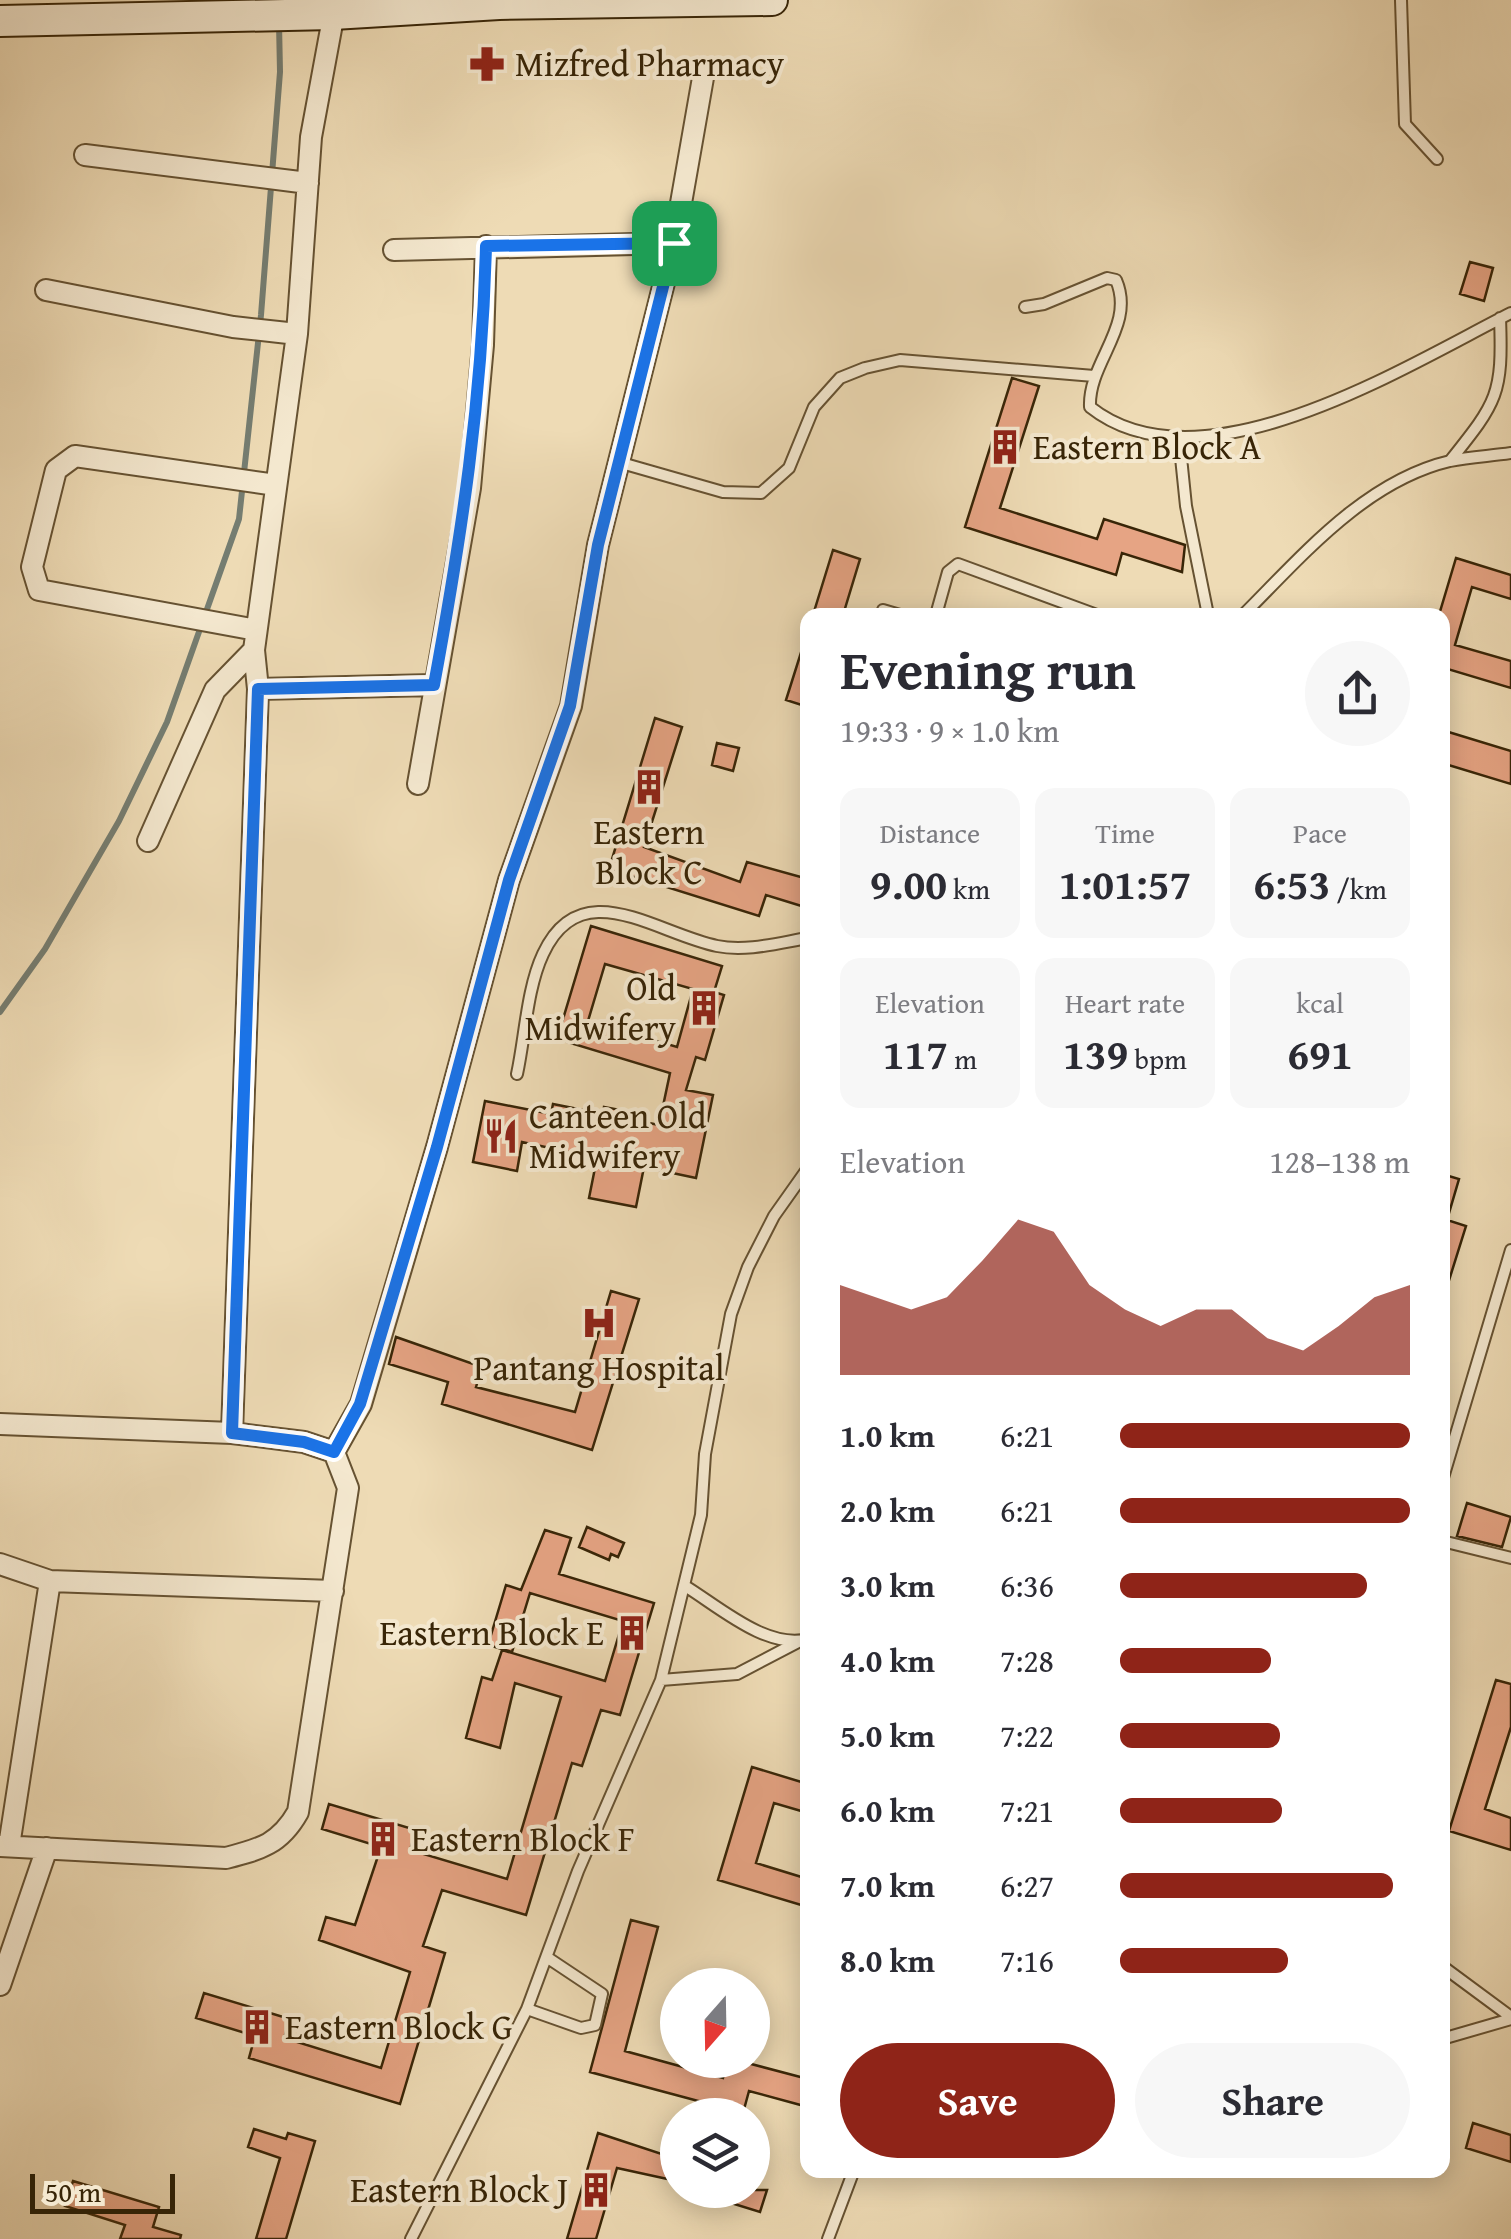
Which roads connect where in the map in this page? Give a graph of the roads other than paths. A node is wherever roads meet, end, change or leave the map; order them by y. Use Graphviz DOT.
graph roads {
  1 [pos="772,0"];
  2 [pos="1401,0"];
  3 [pos="572,1"];
  4 [pos="335,7"];
  5 [pos="212,8"];
  6 [pos="4,18"];
  7 [pos="704,72"];
  8 [pos="84,154"];
  9 [pos="1438,159"];
  10 [pos="308,184"];
  11 [pos="674,243"];
  12 [pos="486,246"];
  13 [pos="394,250"];
  14 [pos="46,290"];
  15 [pos="1026,306"];
  16 [pos="1506,316"];
  17 [pos="297,334"];
  18 [pos="1094,376"];
  19 [pos="1179,438"];
  20 [pos="1511,454"];
  21 [pos="1450,461"];
  22 [pos="618,462"];
  23 [pos="265,483"];
  24 [pos="938,608"];
  25 [pos="1078,608"];
  26 [pos="1207,608"];
  27 [pos="1250,608"];
  28 [pos="255,640"];
  29 [pos="434,685"];
  30 [pos="258,689"];
  31 [pos="418,784"];
  32 [pos="148,841"];
  33 [pos="800,939"];
  34 [pos="517,1074"];
  35 [pos="800,1179"];
  36 [pos="1511,1250"];
  37 [pos="0,1424"];
  38 [pos="232,1433"];
  39 [pos="334,1452"];
  40 [pos="1450,1455"];
  41 [pos="1450,1543"];
  42 [pos="1511,1558"];
  43 [pos="0,1564"];
  44 [pos="50,1580"];
  45 [pos="685,1586"];
  46 [pos="333,1591"];
  47 [pos="800,1639"];
  48 [pos="800,1642"];
  49 [pos="661,1680"];
  50 [pos="5,1846"];
  51 [pos="47,1848"];
  52 [pos="548,1958"];
  53 [pos="1450,1972"];
  54 [pos="0,1985"];
  55 [pos="527,2009"];
  56 [pos="1511,2018"];
  57 [pos="1450,2037"];
  58 [pos="851,2178"];
  59 [pos="412,2239"];
  60 [pos="828,2239"];
  1 -- 3 [label="street"];
  2 -- 9 [label="lane"];
  3 -- 4 [label="street"];
  4 -- 5 [label="street"];
  4 -- 10 [label="street"];
  5 -- 6 [label="street"];
  7 -- 11 [label="street"];
  8 -- 10 [label="street"];
  10 -- 17 [label="street"];
  11 -- 12 [label="street"];
  11 -- 22 [label="street"];
  12 -- 13 [label="street"];
  12 -- 29 [label="street"];
  14 -- 17 [label="street"];
  15 -- 18 [label="lane"];
  16 -- 19 [label="lane"];
  16 -- 21 [label="lane"];
  17 -- 23 [label="street"];
  18 -- 19 [label="lane"];
  18 -- 22 [label="lane"];
  19 -- 26 [label="lane"];
  20 -- 21 [label="lane"];
  21 -- 27 [label="lane"];
  22 -- 39 [label="street"];
  23 -- 28 [label="street"];
  23 -- 28 [label="street"];
  24 -- 25 [label="lane"];
  28 -- 30 [label="street"];
  28 -- 32 [label="street"];
  29 -- 30 [label="street"];
  29 -- 31 [label="street"];
  30 -- 38 [label="street"];
  33 -- 34 [label="lane"];
  35 -- 45 [label="lane"];
  36 -- 40 [label="lane"];
  37 -- 38 [label="street"];
  38 -- 39 [label="street"];
  39 -- 46 [label="street"];
  41 -- 42 [label="lane"];
  43 -- 44 [label="street"];
  44 -- 46 [label="street"];
  44 -- 50 [label="street"];
  45 -- 47 [label="lane"];
  45 -- 49 [label="lane"];
  46 -- 51 [label="street"];
  48 -- 49 [label="lane"];
  49 -- 52 [label="lane"];
  50 -- 51 [label="street"];
  51 -- 54 [label="street"];
  52 -- 55 [label="lane"];
  52 -- 55 [label="lane"];
  53 -- 56 [label="lane"];
  55 -- 59 [label="lane"];
  56 -- 57 [label="lane"];
  58 -- 60 [label="lane"];
}
